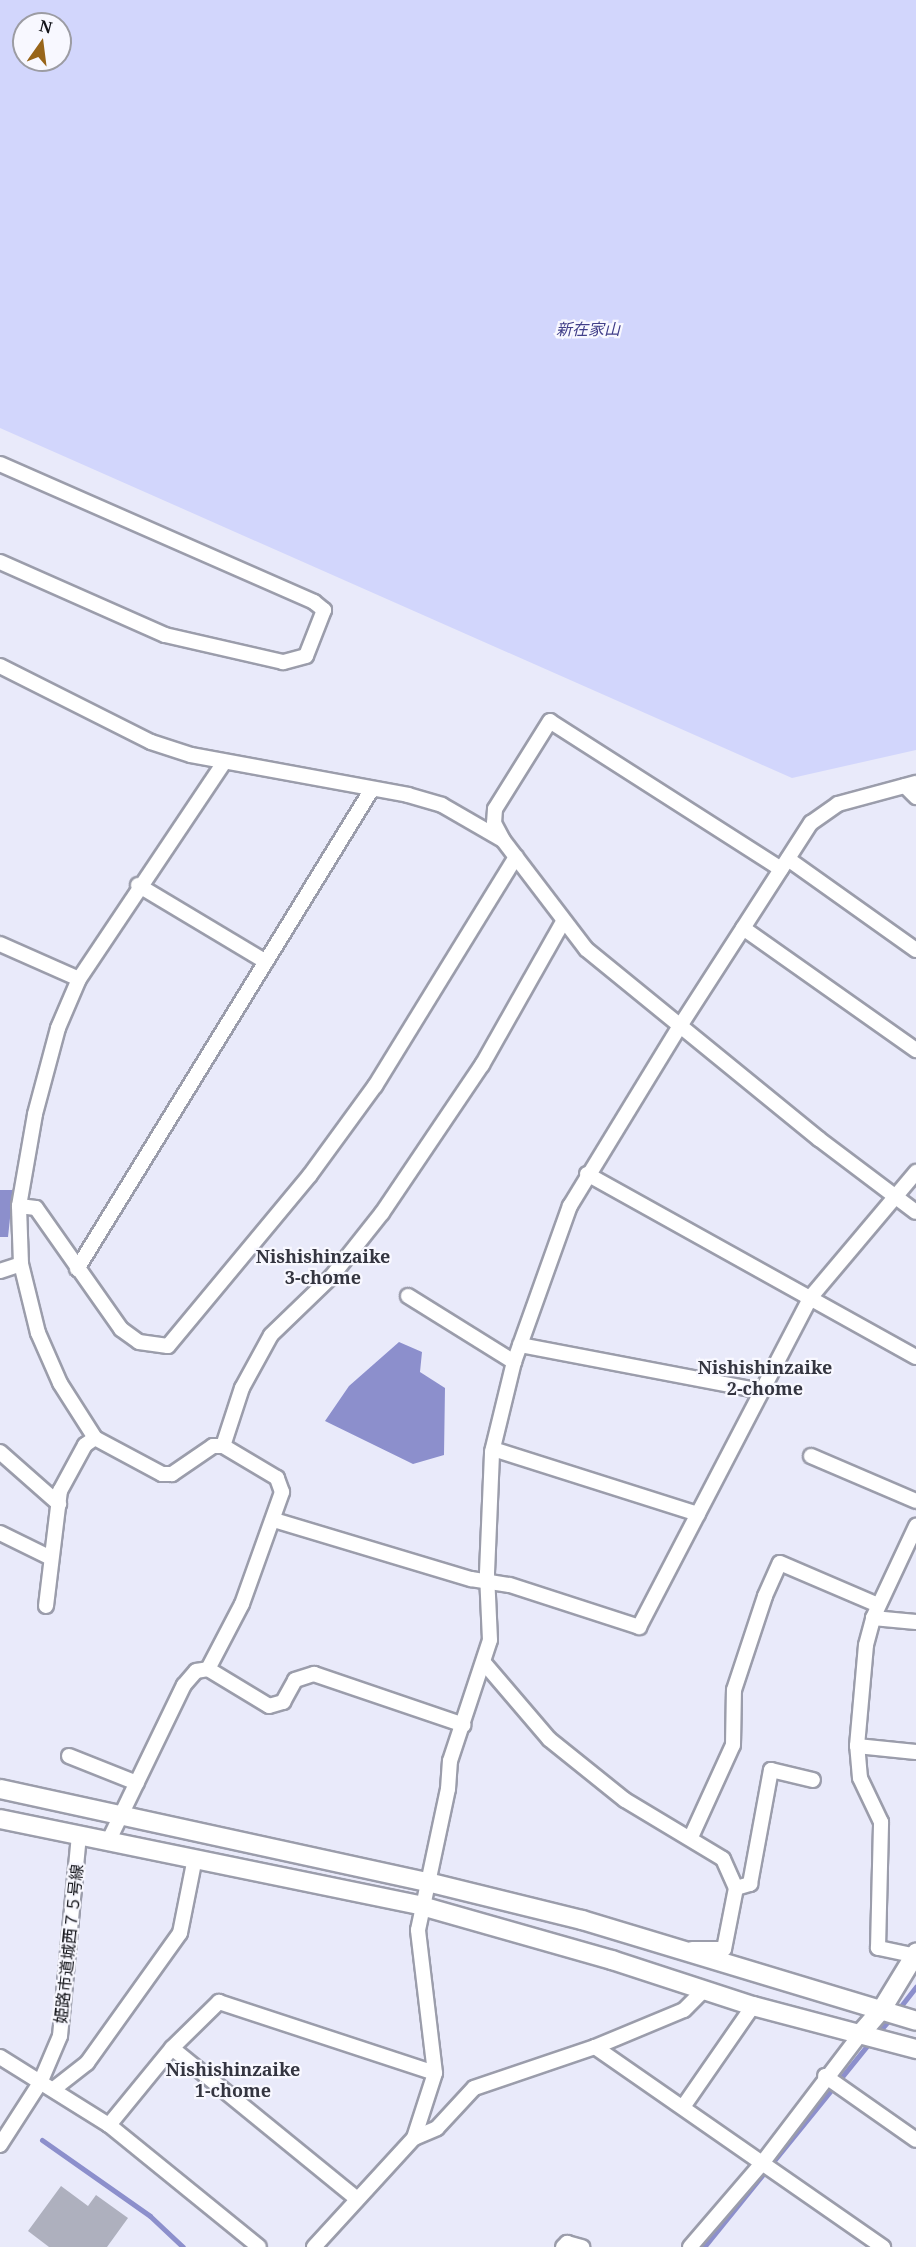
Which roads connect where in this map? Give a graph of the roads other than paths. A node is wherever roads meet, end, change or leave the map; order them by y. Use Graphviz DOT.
graph roads {
  1 [pos="0,464"];
  2 [pos="0,562"];
  3 [pos="0,666"];
  4 [pos="224,762"];
  5 [pos="910,785"];
  6 [pos="372,789"];
  7 [pos="916,797"];
  8 [pos="503,840"];
  9 [pos="516,857"];
  10 [pos="784,864"];
  11 [pos="138,885"];
  12 [pos="563,922"];
  13 [pos="743,928"];
  14 [pos="0,944"];
  15 [pos="916,950"];
  16 [pos="266,962"];
  17 [pos="78,979"];
  18 [pos="680,1026"];
  19 [pos="916,1050"];
  20 [pos="916,1172"];
  21 [pos="587,1174"];
  22 [pos="894,1198"];
  23 [pos="20,1206"];
  24 [pos="916,1212"];
  25 [pos="21,1264"];
  26 [pos="77,1269"];
  27 [pos="0,1271"];
  28 [pos="408,1296"];
  29 [pos="810,1298"];
  30 [pos="520,1345"];
  31 [pos="916,1357"];
  32 [pos="514,1362"];
  33 [pos="762,1391"];
  34 [pos="95,1438"];
  35 [pos="223,1446"];
  36 [pos="493,1449"];
  37 [pos="0,1452"];
  38 [pos="811,1456"];
  39 [pos="916,1501"];
  40 [pos="58,1504"];
  41 [pos="698,1514"];
  42 [pos="280,1522"];
  43 [pos="916,1526"];
  44 [pos="0,1533"];
  45 [pos="49,1557"];
  46 [pos="480,1580"];
  47 [pos="46,1605"];
  48 [pos="876,1611"];
  49 [pos="916,1622"];
  50 [pos="485,1664"];
  51 [pos="212,1673"];
  52 [pos="459,1723"];
  53 [pos="857,1746"];
  54 [pos="916,1752"];
  55 [pos="69,1756"];
  56 [pos="813,1780"];
  57 [pos="137,1783"];
  58 [pos="0,1789"];
  59 [pos="122,1814"];
  60 [pos="0,1819"];
  61 [pos="79,1834"];
  62 [pos="691,1838"];
  63 [pos="109,1840"];
  64 [pos="195,1858"];
  65 [pos="427,1882"];
  66 [pos="736,1888"];
  67 [pos="422,1906"];
  68 [pos="683,1949"];
  69 [pos="914,1954"];
  70 [pos="703,1991"];
  71 [pos="753,2006"];
  72 [pos="882,2009"];
  73 [pos="916,2021"];
  74 [pos="862,2032"];
  75 [pos="172,2048"];
  76 [pos="598,2049"];
  77 [pos="916,2049"];
  78 [pos="0,2056"];
  79 [pos="435,2073"];
  80 [pos="825,2076"];
  81 [pos="40,2083"];
  82 [pos="55,2088"];
  83 [pos="683,2107"];
  84 [pos="6,2123"];
  85 [pos="109,2125"];
  86 [pos="414,2138"];
  87 [pos="916,2140"];
  88 [pos="0,2145"];
  89 [pos="768,2166"];
  90 [pos="357,2199"];
  91 [pos="260,2247"];
  92 [pos="314,2247"];
  93 [pos="563,2247"];
  94 [pos="582,2247"];
  95 [pos="690,2247"];
  96 [pos="883,2247"];
  1 -- 2 [label="street"];
  3 -- 4 [label="street"];
  4 -- 6 [label="street"];
  4 -- 11 [label="street"];
  5 -- 7 [label="street"];
  5 -- 10 [label="street"];
  6 -- 8 [label="street"];
  6 -- 16 [label="street"];
  8 -- 9 [label="street"];
  8 -- 10 [label="street"];
  9 -- 12 [label="street"];
  9 -- 26 [label="street"];
  10 -- 13 [label="street"];
  10 -- 15 [label="street"];
  11 -- 16 [label="street"];
  11 -- 17 [label="street"];
  12 -- 18 [label="street"];
  12 -- 35 [label="street"];
  13 -- 18 [label="street"];
  13 -- 19 [label="street"];
  14 -- 17 [label="street"];
  16 -- 26 [label="street"];
  17 -- 23 [label="street"];
  18 -- 21 [label="street"];
  18 -- 22 [label="street"];
  20 -- 22 [label="street"];
  21 -- 29 [label="street"];
  21 -- 30 [label="street"];
  22 -- 24 [label="street"];
  22 -- 29 [label="street"];
  23 -- 25 [label="street"];
  23 -- 26 [label="street"];
  25 -- 27 [label="street"];
  25 -- 34 [label="street"];
  28 -- 32 [label="street"];
  29 -- 31 [label="street"];
  29 -- 33 [label="street"];
  30 -- 32 [label="street"];
  30 -- 33 [label="street"];
  32 -- 36 [label="street"];
  33 -- 41 [label="street"];
  34 -- 35 [label="street"];
  34 -- 40 [label="street"];
  35 -- 42 [label="street"];
  36 -- 41 [label="street"];
  36 -- 46 [label="street"];
  37 -- 40 [label="street"];
  38 -- 39 [label="street"];
  40 -- 45 [label="street"];
  41 -- 46 [label="street"];
  42 -- 46 [label="street"];
  42 -- 51 [label="street"];
  43 -- 48 [label="street"];
  44 -- 45 [label="street"];
  45 -- 47 [label="street"];
  46 -- 50 [label="street"];
  48 -- 49 [label="street"];
  48 -- 53 [label="street"];
  48 -- 62 [label="street"];
  50 -- 52 [label="street"];
  50 -- 62 [label="street"];
  51 -- 52 [label="street"];
  51 -- 57 [label="street"];
  52 -- 65 [label="street"];
  53 -- 54 [label="street"];
  53 -- 69 [label="street"];
  55 -- 57 [label="street"];
  56 -- 66 [label="street"];
  57 -- 59 [label="street"];
  58 -- 59 [label="street"];
  59 -- 63 [label="street"];
  59 -- 65 [label="street"];
  60 -- 61 [label="street"];
  61 -- 63 [label="street"];
  61 -- 81 [label="street, 姫路市道城西７５号線"];
  62 -- 66 [label="street"];
  63 -- 64 [label="street"];
  64 -- 67 [label="street"];
  64 -- 82 [label="street"];
  65 -- 67 [label="street"];
  65 -- 68 [label="street"];
  66 -- 68 [label="street"];
  67 -- 70 [label="street"];
  67 -- 79 [label="street"];
  68 -- 72 [label="street"];
  69 -- 72 [label="street"];
  70 -- 71 [label="street"];
  70 -- 76 [label="street"];
  71 -- 74 [label="street"];
  71 -- 83 [label="street"];
  72 -- 73 [label="street"];
  72 -- 74 [label="street"];
  74 -- 77 [label="street"];
  74 -- 80 [label="street"];
  75 -- 79 [label="street"];
  75 -- 85 [label="street"];
  75 -- 90 [label="street"];
  76 -- 83 [label="street"];
  76 -- 86 [label="street"];
  78 -- 81 [label="street"];
  79 -- 86 [label="street"];
  80 -- 87 [label="street"];
  80 -- 89 [label="street"];
  81 -- 82 [label="street"];
  81 -- 84 [label="street, 姫路市道城西７５号線"];
  82 -- 85 [label="street"];
  83 -- 89 [label="street"];
  84 -- 88 [label="street, 姫路市道城西７５号線"];
  85 -- 91 [label="street"];
  86 -- 90 [label="street"];
  89 -- 95 [label="street"];
  89 -- 96 [label="street"];
  90 -- 92 [label="street"];
  93 -- 94 [label="street"];
}
